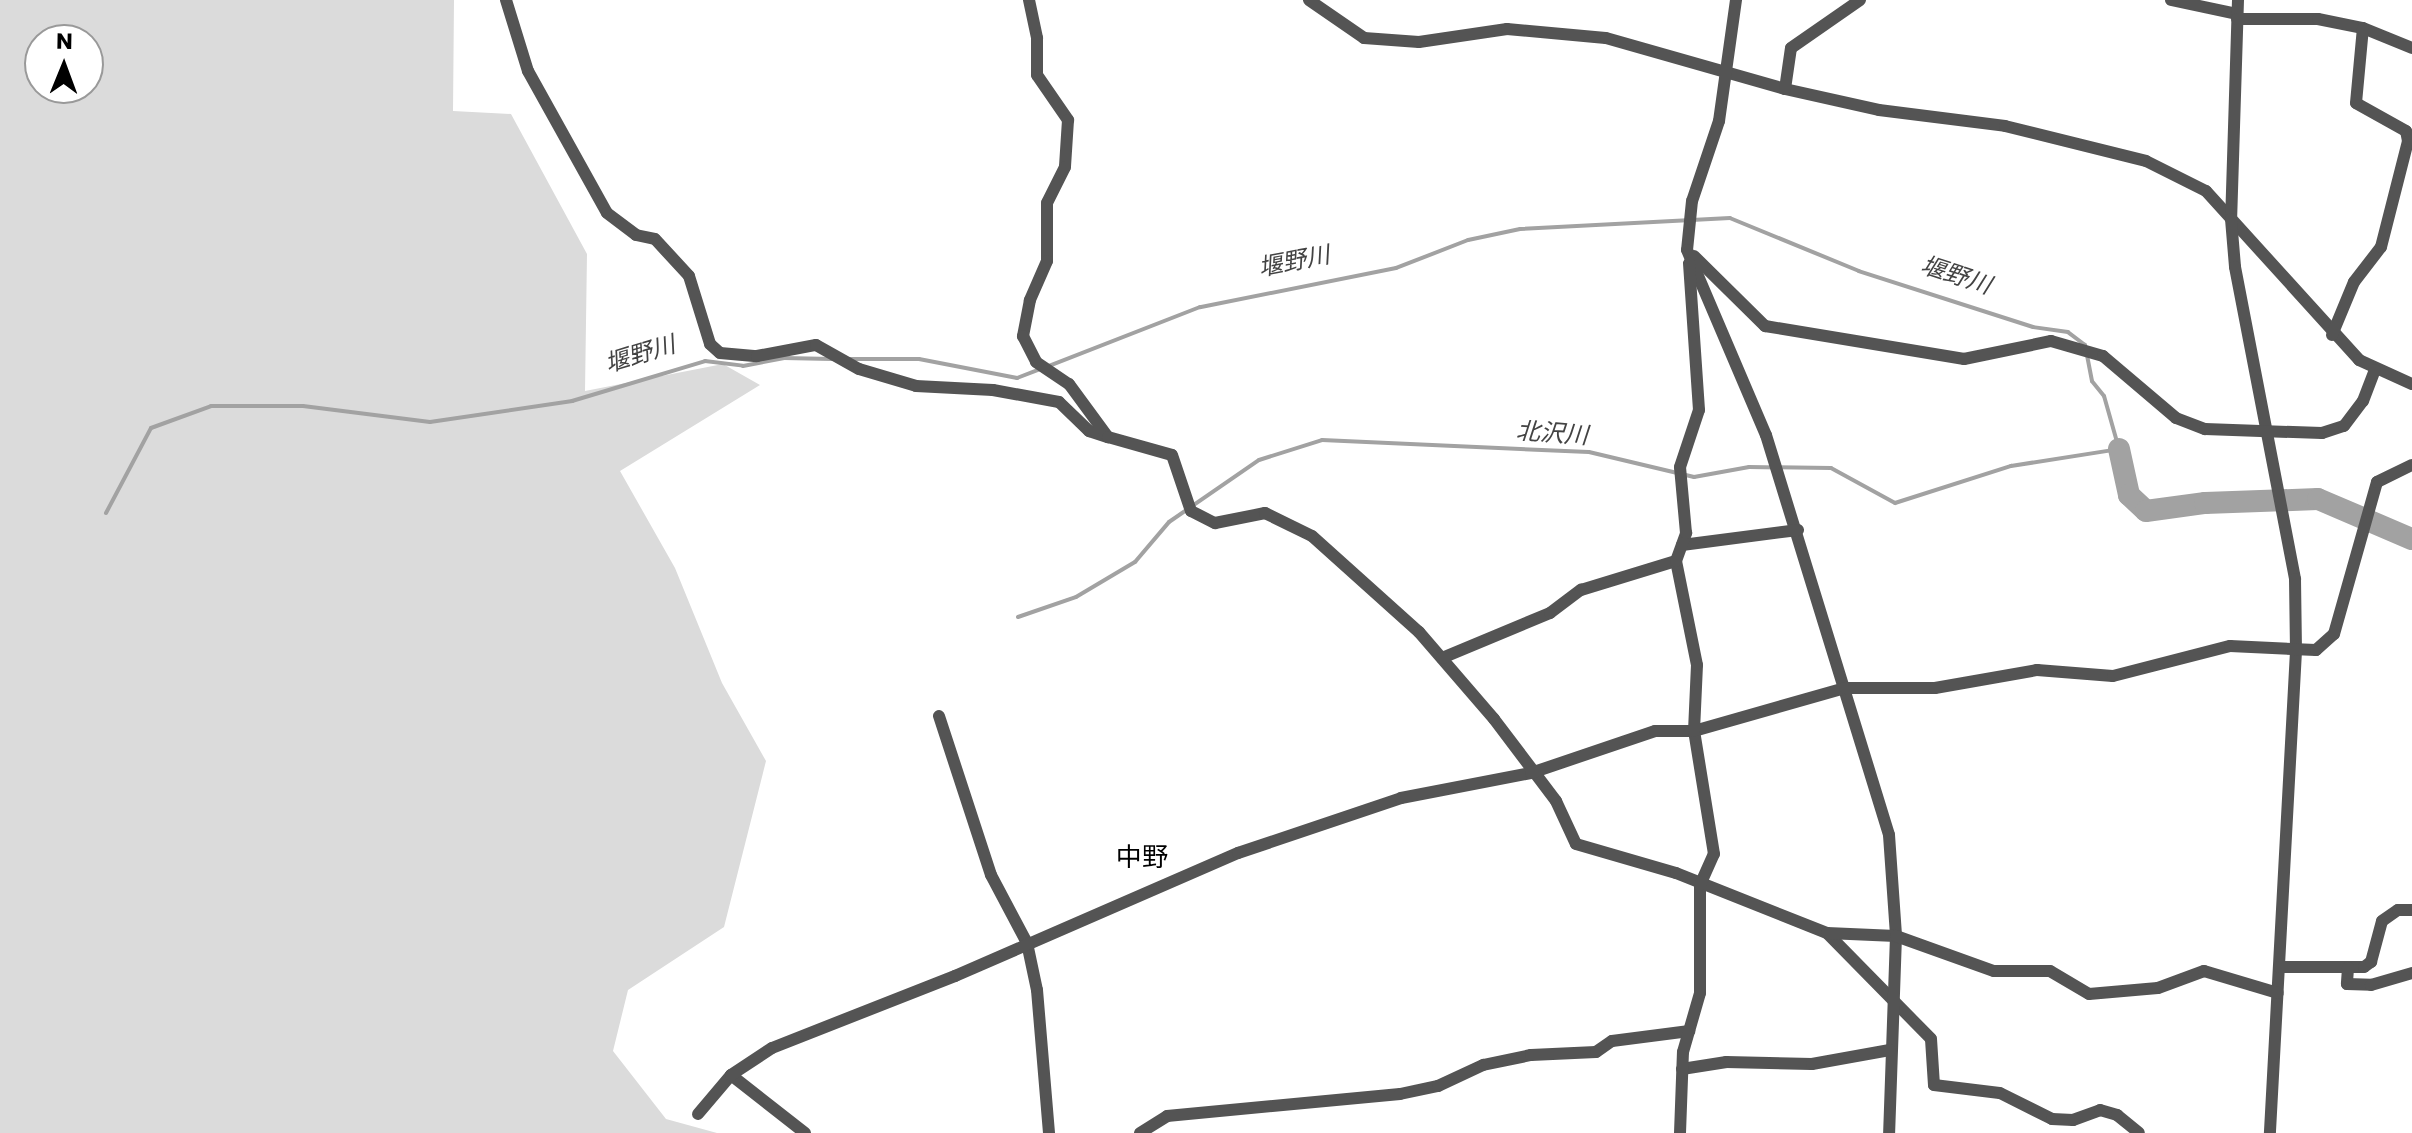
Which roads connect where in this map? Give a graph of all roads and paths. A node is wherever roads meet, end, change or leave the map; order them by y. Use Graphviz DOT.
graph roads {
  1 [pos="506,0"];
  2 [pos="1029,0"];
  3 [pos="1309,0"];
  4 [pos="1736,0"];
  5 [pos="1860,0"];
  6 [pos="2171,0"];
  7 [pos="2238,0"];
  8 [pos="2237,16"];
  9 [pos="2363,28"];
  10 [pos="2412,48"];
  11 [pos="1726,75"];
  12 [pos="1785,89"];
  13 [pos="2231,219"];
  14 [pos="1687,250"];
  15 [pos="2332,335"];
  16 [pos="2375,370"];
  17 [pos="2412,384"];
  18 [pos="2270,432"];
  19 [pos="1108,437"];
  20 [pos="2412,465"];
  21 [pos="1798,530"];
  22 [pos="1682,545"];
  23 [pos="1676,561"];
  24 [pos="2296,651"];
  25 [pos="1442,658"];
  26 [pos="1845,688"];
  27 [pos="939,716"];
  28 [pos="1694,731"];
  29 [pos="1531,773"];
  30 [pos="1700,885"];
  31 [pos="2412,910"];
  32 [pos="1827,933"];
  33 [pos="1896,936"];
  34 [pos="1027,943"];
  35 [pos="2279,967"];
  36 [pos="2348,968"];
  37 [pos="2412,973"];
  38 [pos="2278,993"];
  39 [pos="1893,996"];
  40 [pos="1689,1031"];
  41 [pos="1890,1050"];
  42 [pos="1682,1069"];
  43 [pos="731,1075"];
  44 [pos="698,1114"];
  45 [pos="805,1133"];
  46 [pos="1049,1133"];
  47 [pos="1140,1133"];
  48 [pos="1680,1133"];
  49 [pos="1889,1133"];
  50 [pos="2139,1133"];
  51 [pos="2270,1133"];
  1 -- 19 [label="street"];
  2 -- 19 [label="street"];
  3 -- 11 [label="street"];
  4 -- 11 [label="street"];
  5 -- 12 [label="street"];
  6 -- 8 [label="street"];
  7 -- 8 [label="street"];
  8 -- 9 [label="street"];
  8 -- 13 [label="street"];
  9 -- 10 [label="street"];
  9 -- 15 [label="street"];
  11 -- 12 [label="street"];
  11 -- 14 [label="street"];
  12 -- 13 [label="street"];
  13 -- 15 [label="street"];
  13 -- 18 [label="street"];
  14 -- 18 [label="street"];
  14 -- 21 [label="street"];
  14 -- 22 [label="street"];
  15 -- 16 [label="street"];
  16 -- 17 [label="street"];
  16 -- 18 [label="street"];
  18 -- 24 [label="street"];
  19 -- 25 [label="street"];
  20 -- 24 [label="street"];
  21 -- 22 [label="street"];
  21 -- 26 [label="street"];
  22 -- 23 [label="street"];
  23 -- 25 [label="street"];
  23 -- 28 [label="street"];
  24 -- 26 [label="street"];
  24 -- 35 [label="street"];
  25 -- 29 [label="street"];
  26 -- 28 [label="street"];
  26 -- 33 [label="street"];
  27 -- 34 [label="street"];
  28 -- 29 [label="street"];
  28 -- 30 [label="street"];
  29 -- 30 [label="street"];
  29 -- 34 [label="street"];
  30 -- 32 [label="street"];
  30 -- 40 [label="street"];
  31 -- 36 [label="street"];
  32 -- 33 [label="street"];
  32 -- 39 [label="street"];
  33 -- 38 [label="street"];
  33 -- 39 [label="street"];
  34 -- 43 [label="street"];
  34 -- 46 [label="street"];
  35 -- 36 [label="street"];
  35 -- 38 [label="street"];
  36 -- 37 [label="street"];
  38 -- 51 [label="street"];
  39 -- 41 [label="street"];
  39 -- 50 [label="street"];
  40 -- 42 [label="street"];
  40 -- 47 [label="street"];
  41 -- 42 [label="street"];
  41 -- 49 [label="street"];
  42 -- 48 [label="street"];
  43 -- 44 [label="street"];
  43 -- 45 [label="street"];
}
